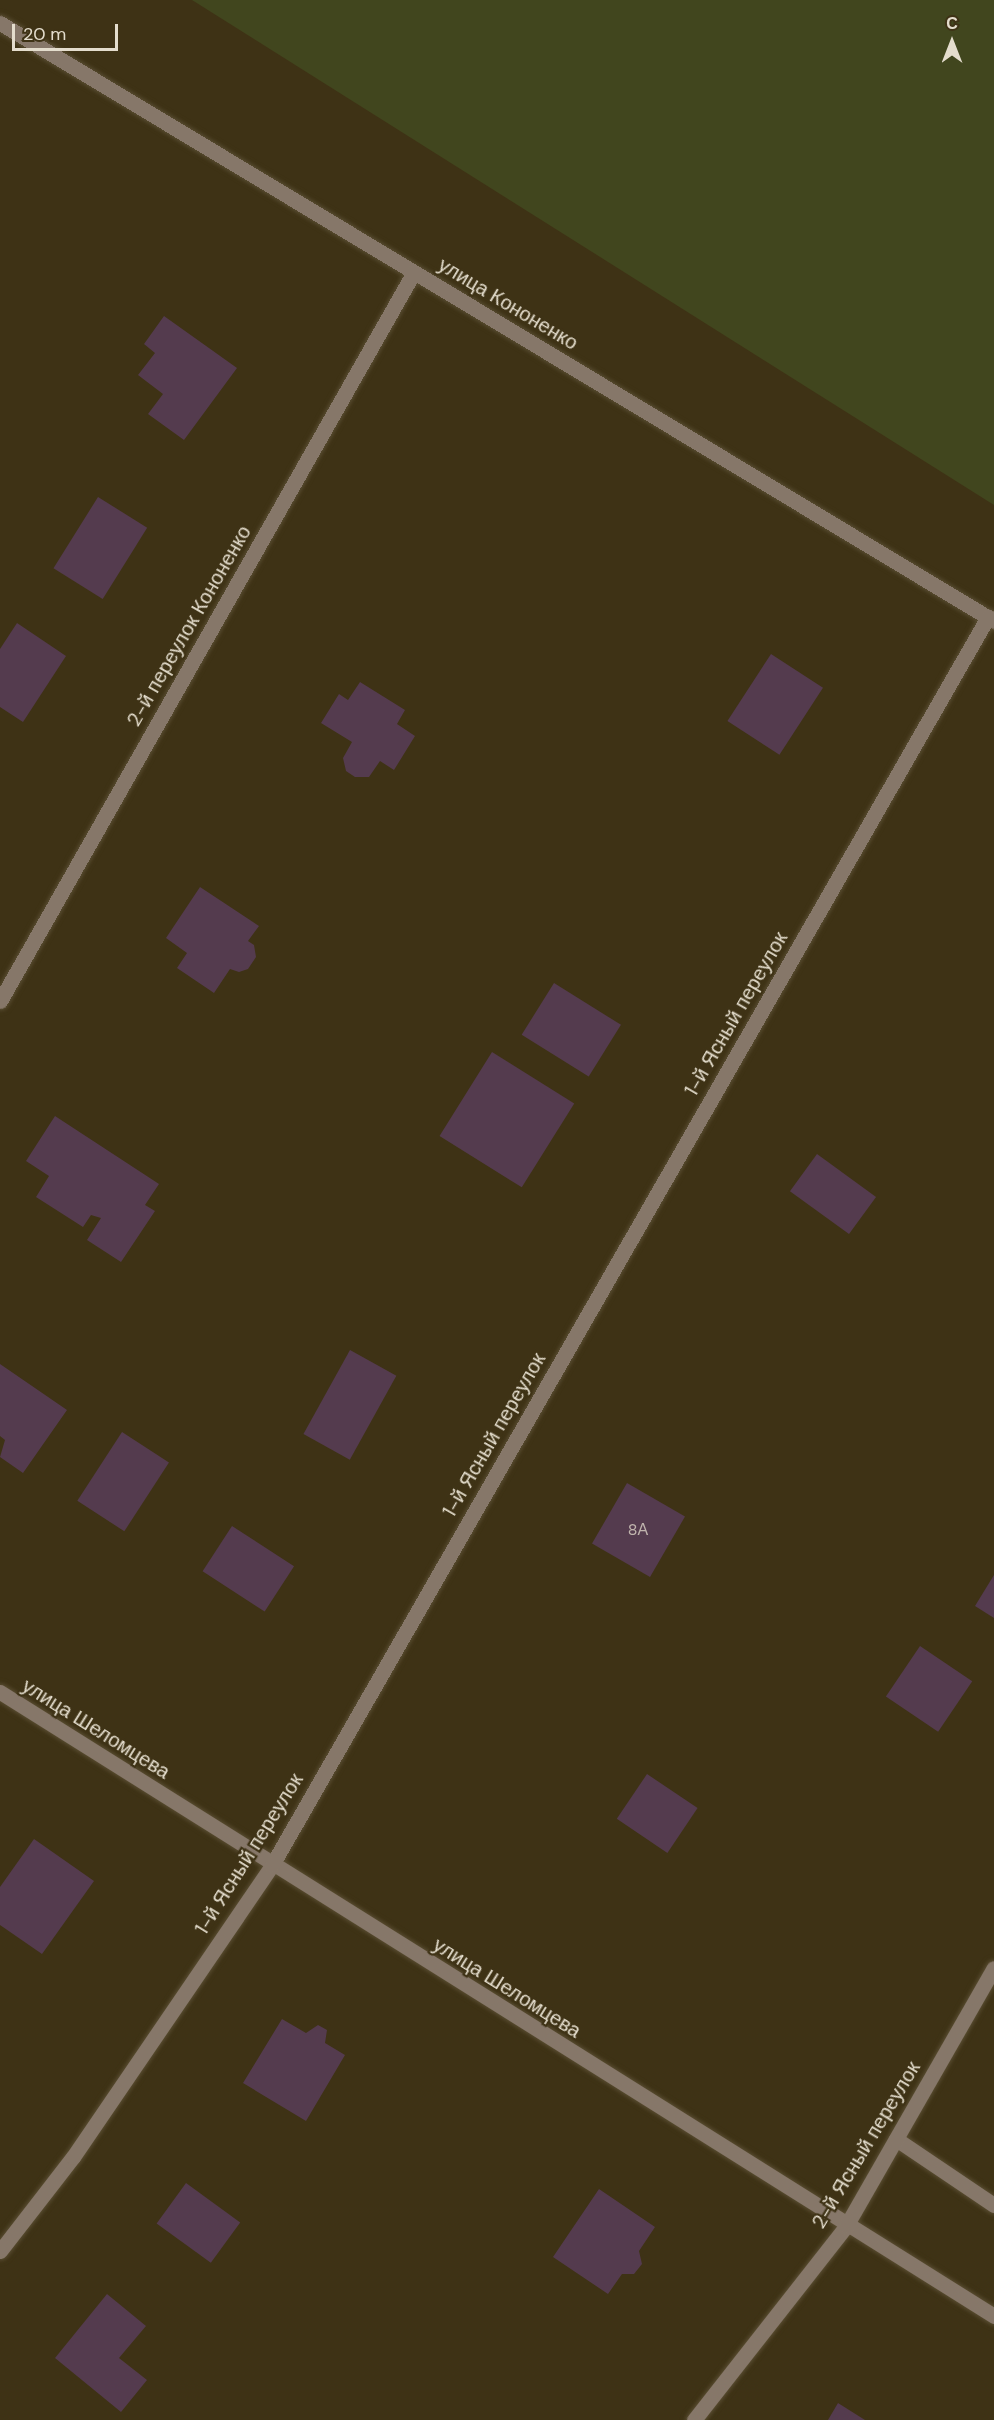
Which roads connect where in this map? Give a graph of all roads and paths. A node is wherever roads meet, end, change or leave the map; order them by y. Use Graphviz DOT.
graph roads {
  1 [pos="0,23"];
  2 [pos="414,272"];
  3 [pos="991,619"];
  4 [pos="0,1001"];
  5 [pos="0,1692"];
  6 [pos="272,1865"];
  7 [pos="994,1968"];
  8 [pos="896,2139"];
  9 [pos="994,2205"];
  10 [pos="846,2226"];
  11 [pos="0,2251"];
  12 [pos="994,2316"];
  13 [pos="694,2420"];
  1 -- 2 [label="street, улица Кононенко"];
  2 -- 3 [label="street, улица Кононенко"];
  2 -- 4 [label="street, 2-й переулок Кононенко"];
  3 -- 6 [label="street, 1-й Ясный переулок"];
  5 -- 6 [label="street, улица Шеломцева"];
  6 -- 10 [label="street, улица Шеломцева"];
  6 -- 11 [label="street, 1-й Ясный переулок"];
  7 -- 8 [label="street, 2-й Ясный переулок"];
  8 -- 9 [label="street"];
  8 -- 10 [label="street, 2-й Ясный переулок"];
  10 -- 12 [label="street, улица Шеломцева"];
  10 -- 13 [label="street, 2-й Ясный переулок"];
}
